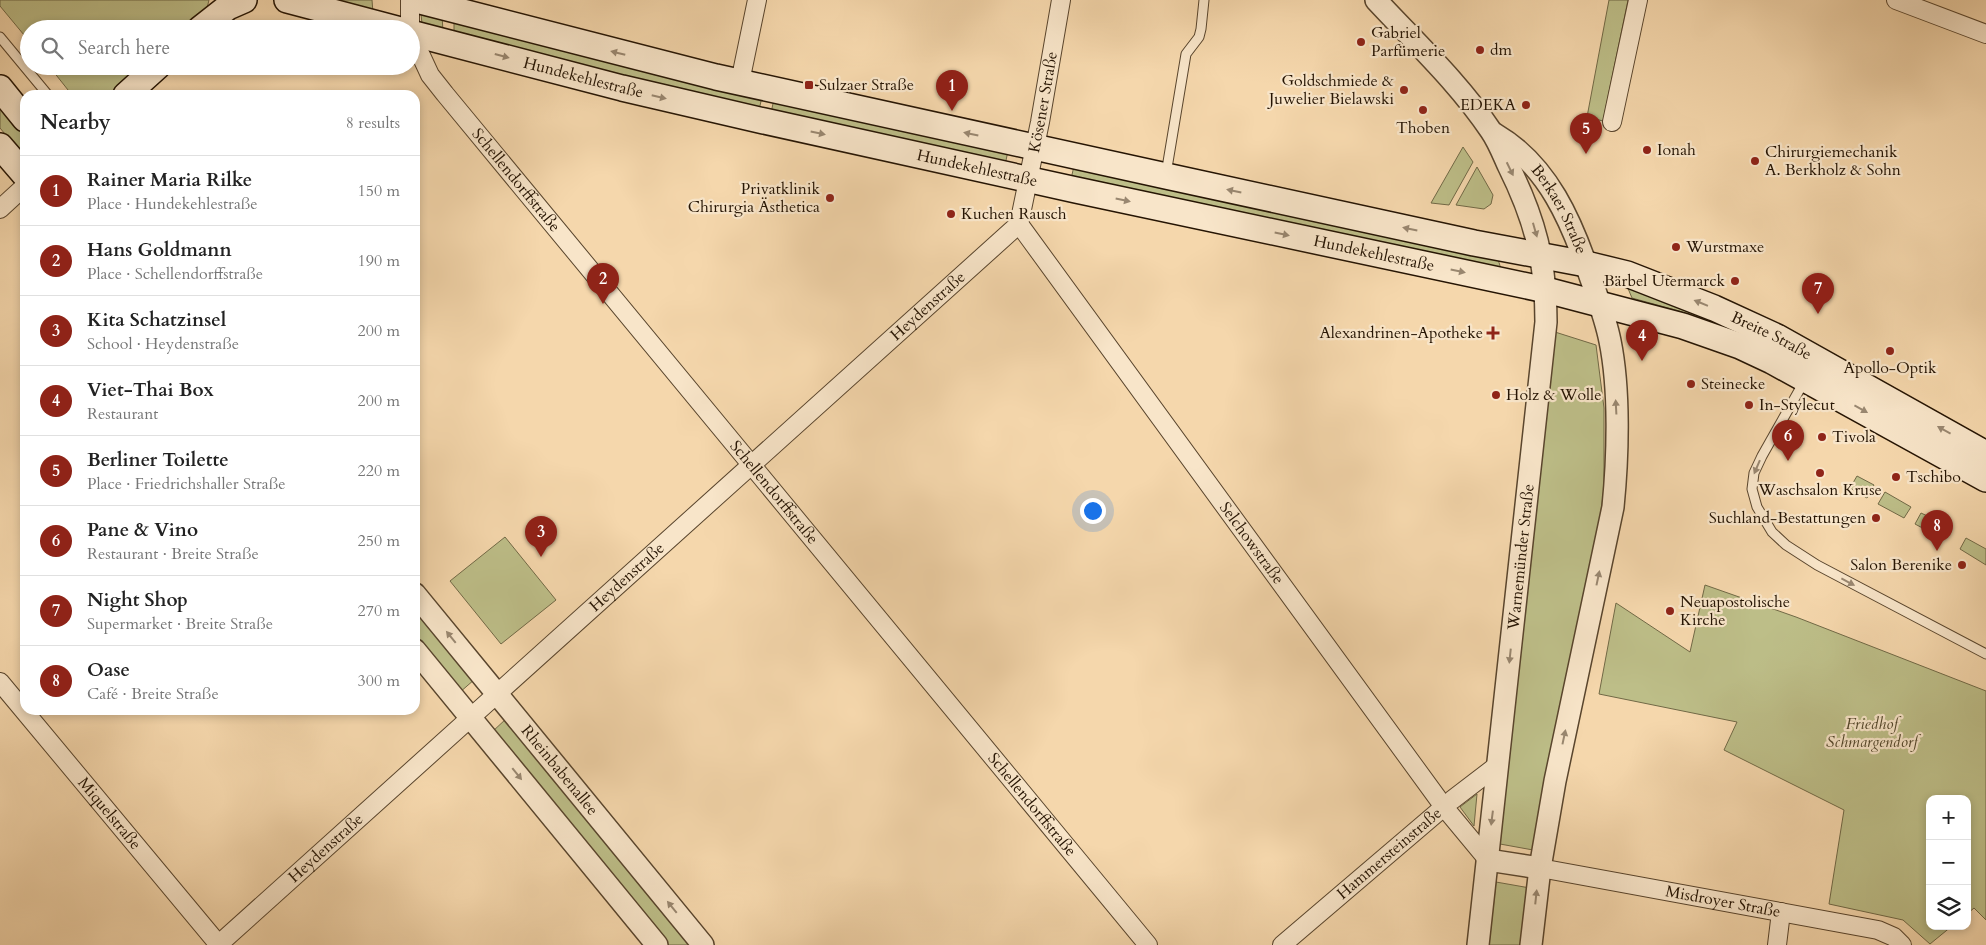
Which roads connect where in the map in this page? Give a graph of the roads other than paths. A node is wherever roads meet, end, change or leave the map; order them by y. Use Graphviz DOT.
graph roads {
  1 [pos="244,0"];
  2 [pos="287,0"];
  3 [pos="410,0"];
  4 [pos="416,0"];
  5 [pos="757,0"];
  6 [pos="1061,0"];
  7 [pos="1204,0"];
  8 [pos="1376,0"];
  9 [pos="1638,0"];
  10 [pos="1896,0"];
  11 [pos="211,20"];
  12 [pos="363,20"];
  13 [pos="410,20"];
  14 [pos="1986,34"];
  15 [pos="420,35"];
  16 [pos="0,37"];
  17 [pos="420,53"];
  18 [pos="20,61"];
  19 [pos="31,75"];
  20 [pos="148,75"];
  21 [pos="740,82"];
  22 [pos="0,88"];
  23 [pos="44,90"];
  24 [pos="132,90"];
  25 [pos="20,113"];
  26 [pos="1612,122"];
  27 [pos="1492,133"];
  28 [pos="0,146"];
  29 [pos="1035,148"];
  30 [pos="20,169"];
  31 [pos="1166,176"];
  32 [pos="20,191"];
  33 [pos="1026,191"];
  34 [pos="0,209"];
  35 [pos="1018,224"];
  36 [pos="1542,255"];
  37 [pos="1586,264"];
  38 [pos="1546,290"];
  39 [pos="1600,305"];
  40 [pos="1811,368"];
  41 [pos="1986,454"];
  42 [pos="751,464"];
  43 [pos="1986,479"];
  44 [pos="420,600"];
  45 [pos="1986,654"];
  46 [pos="420,656"];
  47 [pos="0,682"];
  48 [pos="497,694"];
  49 [pos="20,706"];
  50 [pos="27,715"];
  51 [pos="470,718"];
  52 [pos="1499,764"];
  53 [pos="1444,807"];
  54 [pos="1488,860"];
  55 [pos="1540,868"];
  56 [pos="1781,912"];
  57 [pos="218,945"];
  58 [pos="657,945"];
  59 [pos="703,945"];
  60 [pos="1148,945"];
  61 [pos="1282,945"];
  62 [pos="1478,945"];
  63 [pos="1531,945"];
  64 [pos="1777,945"];
  65 [pos="1902,945"];
  1 -- 11 [label="main road"];
  2 -- 12 [label="main road"];
  3 -- 13 [label="street"];
  21 -- 4 [label="main road, Hundekehlestraße, one-way"];
  5 -- 21 [label="street"];
  6 -- 29 [label="street, Kösener Straße"];
  7 -- 31 [label="lane"];
  8 -- 27 [label="street, Berkaer Straße"];
  9 -- 26 [label="street"];
  10 -- 14 [label="street"];
  15 -- 33 [label="main road, Hundekehlestraße, one-way"];
  16 -- 18 [label="lane"];
  17 -- 42 [label="street, Schellendorffstraße"];
  19 -- 23 [label="lane"];
  20 -- 24 [label="main road"];
  29 -- 21 [label="main road, Hundekehlestraße, one-way"];
  22 -- 25 [label="main road"];
  27 -- 36 [label="street, Berkaer Straße, one-way"];
  27 -- 37 [label="street, Berkaer Straße"];
  28 -- 30 [label="main road"];
  29 -- 31 [label="main road, Hundekehlestraße"];
  29 -- 33 [label="street, Kösener Straße"];
  36 -- 31 [label="main road, Hundekehlestraße, one-way"];
  32 -- 34 [label="street"];
  33 -- 35 [label="street"];
  33 -- 38 [label="main road, Hundekehlestraße, one-way"];
  35 -- 42 [label="street, Heydenstraße"];
  35 -- 53 [label="street, Selchowstraße"];
  36 -- 37 [label="main road, Breite Straße"];
  36 -- 38 [label="street, Warnemünder Straße"];
  37 -- 39 [label="street, Berkaer Straße"];
  40 -- 37 [label="main road, Breite Straße, one-way"];
  38 -- 39 [label="main road, Breite Straße"];
  38 -- 52 [label="street, Warnemünder Straße, one-way"];
  39 -- 40 [label="main road, Breite Straße"];
  55 -- 39 [label="street, one-way"];
  41 -- 40 [label="main road, Breite Straße, one-way"];
  40 -- 43 [label="main road, Breite Straße, one-way"];
  40 -- 45 [label="lane, Breite Straße, one-way"];
  42 -- 48 [label="street, Heydenstraße"];
  42 -- 60 [label="street, Schellendorffstraße"];
  48 -- 44 [label="street, Rheinbabenallee, one-way"];
  46 -- 51 [label="street"];
  47 -- 49 [label="street, Miquelstraße"];
  48 -- 51 [label="street, Heydenstraße"];
  59 -- 48 [label="street, Rheinbabenallee, one-way"];
  50 -- 57 [label="street, Miquelstraße"];
  51 -- 57 [label="street, Heydenstraße"];
  51 -- 58 [label="street, one-way"];
  52 -- 53 [label="street, Hammersteinstraße"];
  52 -- 54 [label="street, Warnemünder Straße, one-way"];
  53 -- 54 [label="street, Selchowstraße"];
  53 -- 61 [label="street, Hammersteinstraße"];
  54 -- 55 [label="street"];
  54 -- 62 [label="street, Warnemünder Straße"];
  55 -- 56 [label="street, Misdroyer Straße"];
  63 -- 55 [label="street, one-way"];
  56 -- 64 [label="street"];
  56 -- 65 [label="street, Misdroyer Straße"];
}
